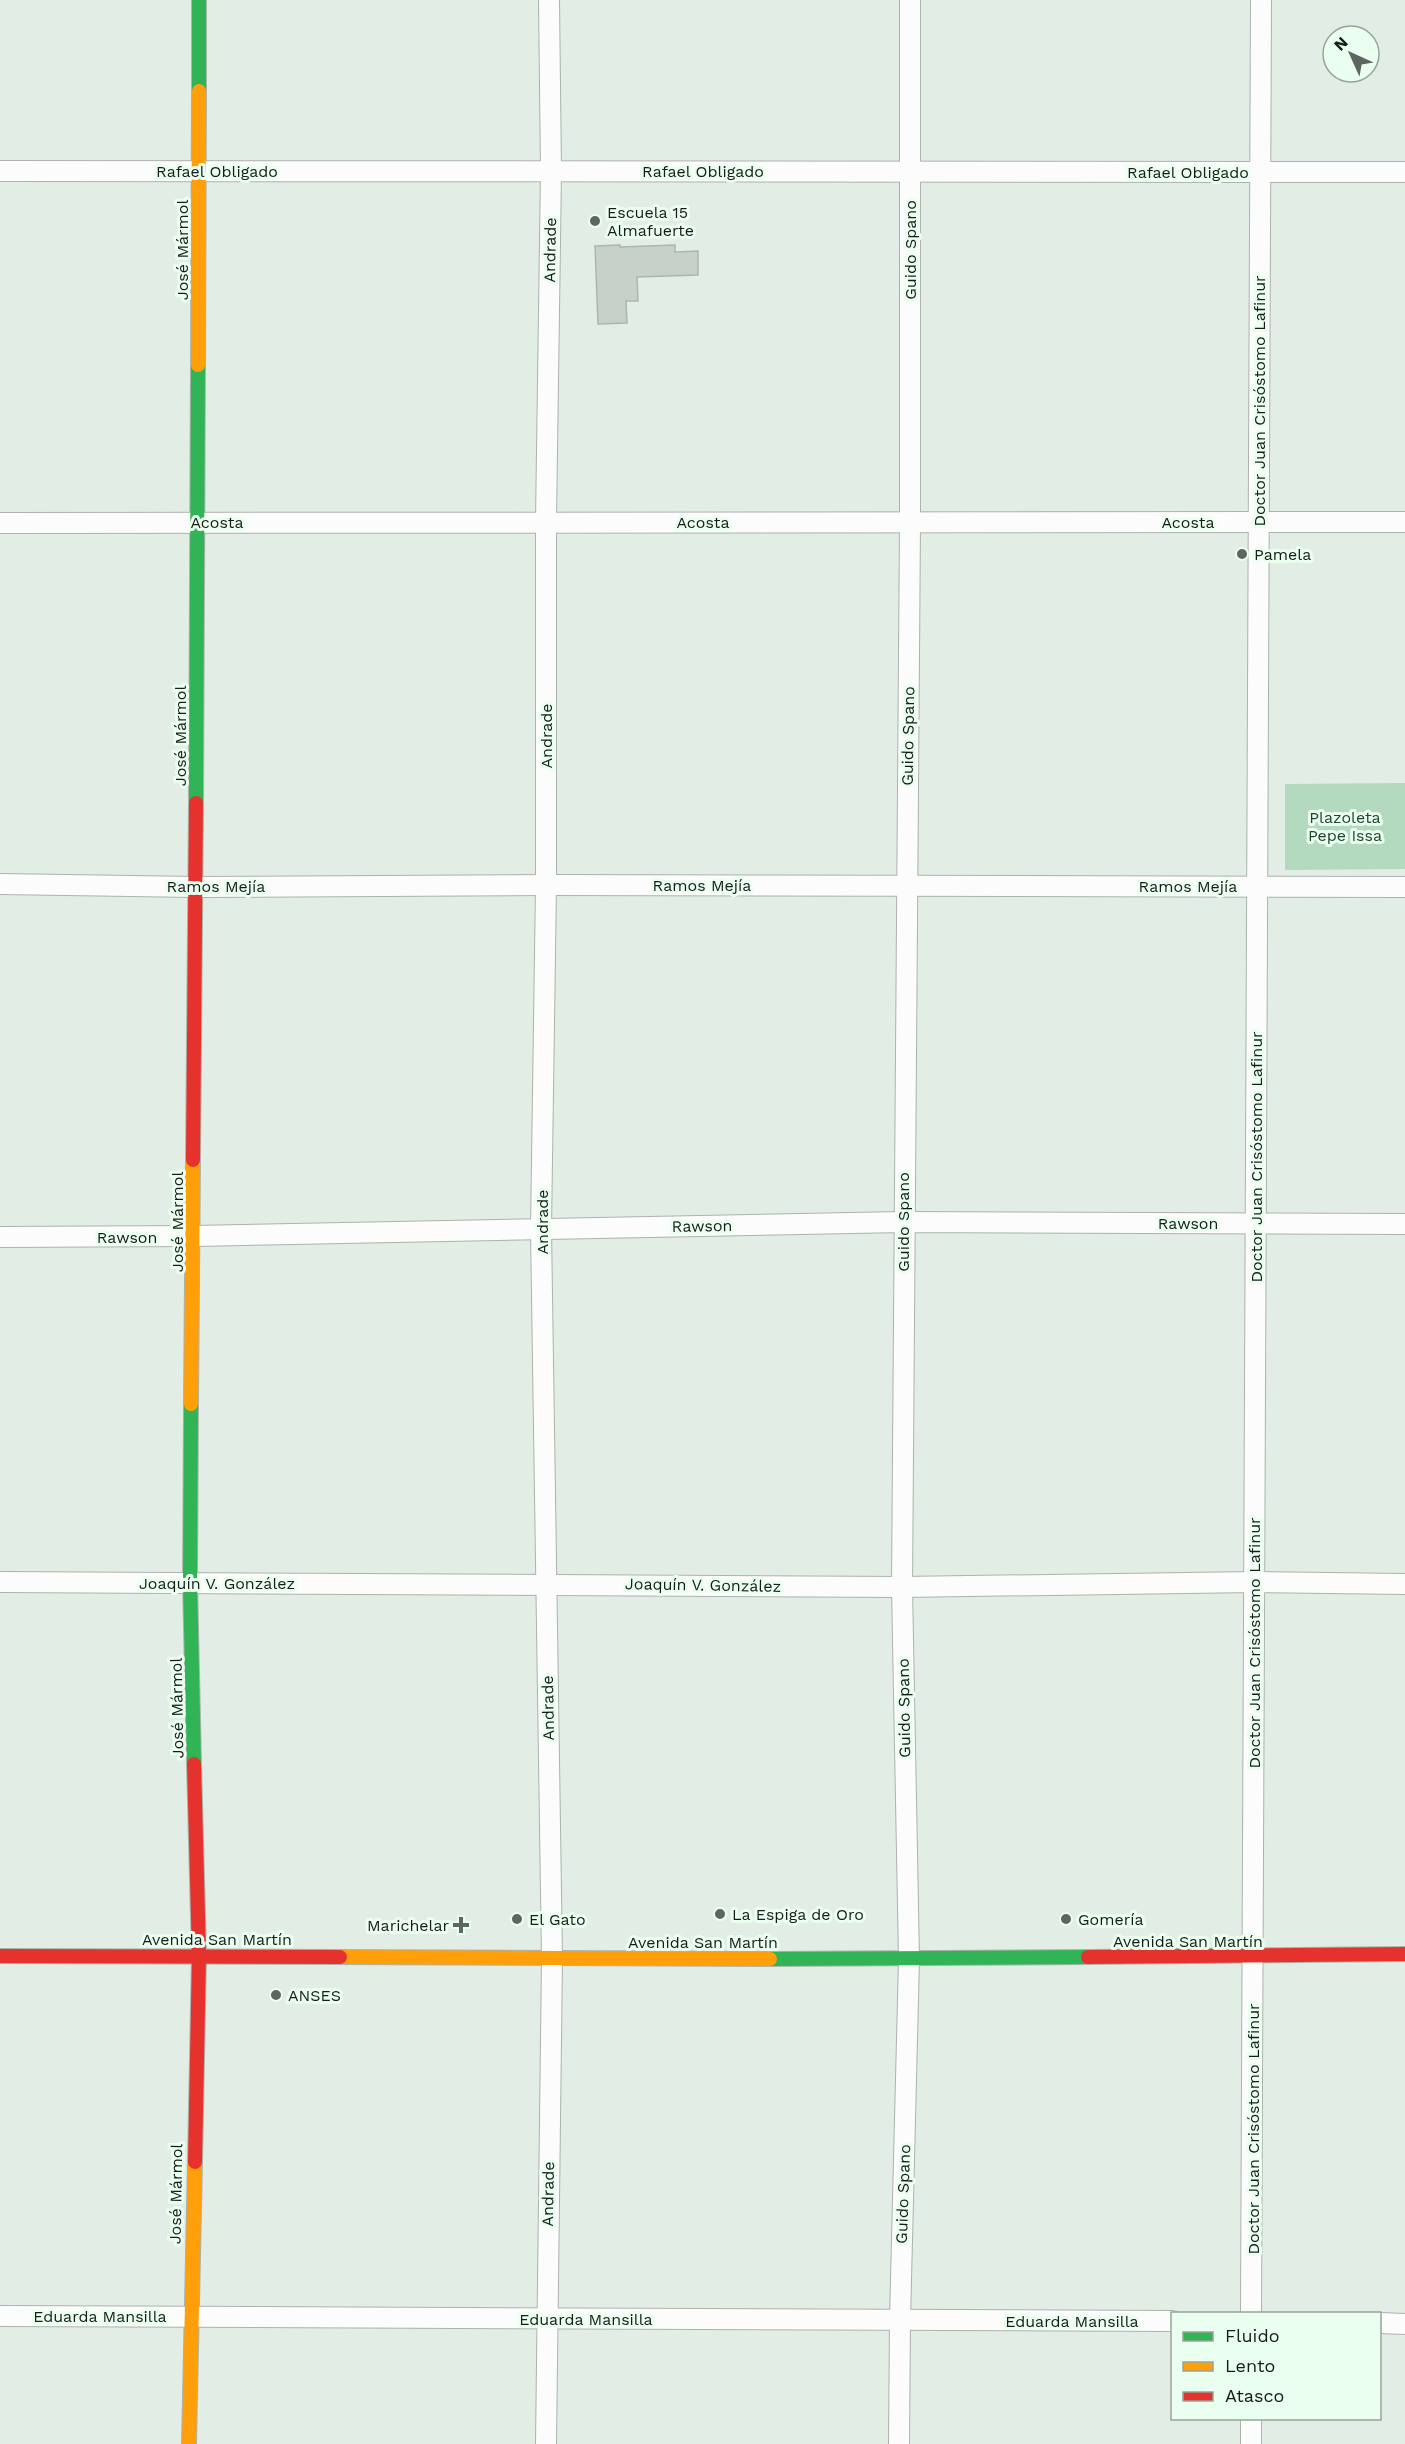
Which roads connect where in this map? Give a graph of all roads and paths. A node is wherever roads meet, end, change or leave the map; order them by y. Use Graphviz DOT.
graph roads {
  1 [pos="199,0"];
  2 [pos="549,0"];
  3 [pos="910,0"];
  4 [pos="1261,0"];
  5 [pos="0,171"];
  6 [pos="198,171"];
  7 [pos="551,171"];
  8 [pos="910,172"];
  9 [pos="1260,172"];
  10 [pos="1405,172"];
  11 [pos="198,522"];
  12 [pos="546,522"];
  13 [pos="910,522"];
  14 [pos="1259,522"];
  15 [pos="1405,522"];
  16 [pos="0,523"];
  17 [pos="0,884"];
  18 [pos="546,885"];
  19 [pos="906,886"];
  20 [pos="1257,886"];
  21 [pos="196,887"];
  22 [pos="1405,887"];
  23 [pos="903,1222"];
  24 [pos="1255,1224"];
  25 [pos="1405,1224"];
  26 [pos="541,1229"];
  27 [pos="193,1236"];
  28 [pos="0,1237"];
  29 [pos="0,1582"];
  30 [pos="190,1582"];
  31 [pos="1254,1582"];
  32 [pos="545,1584"];
  33 [pos="1405,1584"];
  34 [pos="902,1587"];
  35 [pos="1405,1954"];
  36 [pos="199,1955"];
  37 [pos="0,1956"];
  38 [pos="1254,1957"];
  39 [pos="552,1959"];
  40 [pos="909,1959"];
  41 [pos="1251,2312"];
  42 [pos="0,2316"];
  43 [pos="190,2317"];
  44 [pos="546,2318"];
  45 [pos="900,2320"];
  46 [pos="1171,2321"];
  47 [pos="1381,2323"];
  48 [pos="1405,2324"];
  49 [pos="1251,2420"];
  50 [pos="189,2444"];
  51 [pos="546,2444"];
  52 [pos="899,2444"];
  53 [pos="1251,2444"];
  1 -- 6 [label="street, José Mármol"];
  2 -- 7 [label="street, Andrade"];
  3 -- 8 [label="street, Guido Spano"];
  4 -- 9 [label="street, Doctor Juan Crisóstomo Lafinur"];
  5 -- 6 [label="street, Rafael Obligado"];
  6 -- 7 [label="street, Rafael Obligado"];
  6 -- 11 [label="street, José Mármol"];
  7 -- 8 [label="street, Rafael Obligado"];
  7 -- 12 [label="street, Andrade"];
  8 -- 9 [label="street, Rafael Obligado"];
  8 -- 13 [label="street, Guido Spano"];
  9 -- 10 [label="street, Rafael Obligado"];
  9 -- 14 [label="street, Doctor Juan Crisóstomo Lafinur"];
  11 -- 12 [label="street, Acosta"];
  11 -- 16 [label="street, Acosta"];
  11 -- 21 [label="street, José Mármol"];
  12 -- 13 [label="street, Acosta"];
  12 -- 18 [label="street, Andrade"];
  13 -- 14 [label="street, Acosta"];
  13 -- 19 [label="street, Guido Spano"];
  14 -- 15 [label="street, Acosta"];
  14 -- 20 [label="street, Doctor Juan Crisóstomo Lafinur"];
  17 -- 21 [label="street, Ramos Mejía"];
  18 -- 19 [label="street, Ramos Mejía"];
  18 -- 21 [label="street, Ramos Mejía"];
  18 -- 26 [label="street, Andrade"];
  19 -- 20 [label="street, Ramos Mejía"];
  19 -- 23 [label="street, Guido Spano"];
  20 -- 22 [label="street, Ramos Mejía"];
  20 -- 24 [label="street, Doctor Juan Crisóstomo Lafinur"];
  21 -- 27 [label="street, José Mármol"];
  23 -- 24 [label="street, Rawson"];
  23 -- 26 [label="street, Rawson"];
  23 -- 34 [label="street, Guido Spano"];
  24 -- 25 [label="street, Rawson"];
  24 -- 31 [label="street, Doctor Juan Crisóstomo Lafinur"];
  26 -- 27 [label="street, Rawson"];
  26 -- 32 [label="street, Andrade"];
  27 -- 28 [label="street, Rawson"];
  27 -- 30 [label="street, José Mármol"];
  29 -- 30 [label="street, Joaquín V. González"];
  30 -- 32 [label="street, Joaquín V. González"];
  30 -- 36 [label="street, José Mármol"];
  31 -- 33 [label="street, Joaquín V. González"];
  31 -- 34 [label="street, Joaquín V. González"];
  31 -- 38 [label="street, Doctor Juan Crisóstomo Lafinur"];
  32 -- 34 [label="street, Joaquín V. González"];
  32 -- 39 [label="street, Andrade"];
  34 -- 40 [label="street, Guido Spano"];
  35 -- 38 [label="street, Avenida San Martín"];
  36 -- 37 [label="street, Avenida San Martín"];
  36 -- 39 [label="street, Avenida San Martín"];
  36 -- 43 [label="street, José Mármol"];
  38 -- 40 [label="street, Avenida San Martín"];
  38 -- 41 [label="street, Doctor Juan Crisóstomo Lafinur"];
  39 -- 40 [label="street, Avenida San Martín"];
  39 -- 44 [label="street, Andrade"];
  40 -- 45 [label="street, Guido Spano"];
  42 -- 43 [label="street, Eduarda Mansilla"];
  43 -- 44 [label="street, Eduarda Mansilla"];
  43 -- 50 [label="street, José Mármol"];
  44 -- 45 [label="street, Eduarda Mansilla"];
  44 -- 51 [label="street, Andrade"];
  45 -- 46 [label="street, Eduarda Mansilla"];
  45 -- 52 [label="street, Guido Spano"];
  47 -- 48 [label="street"];
  49 -- 53 [label="street"];
}
